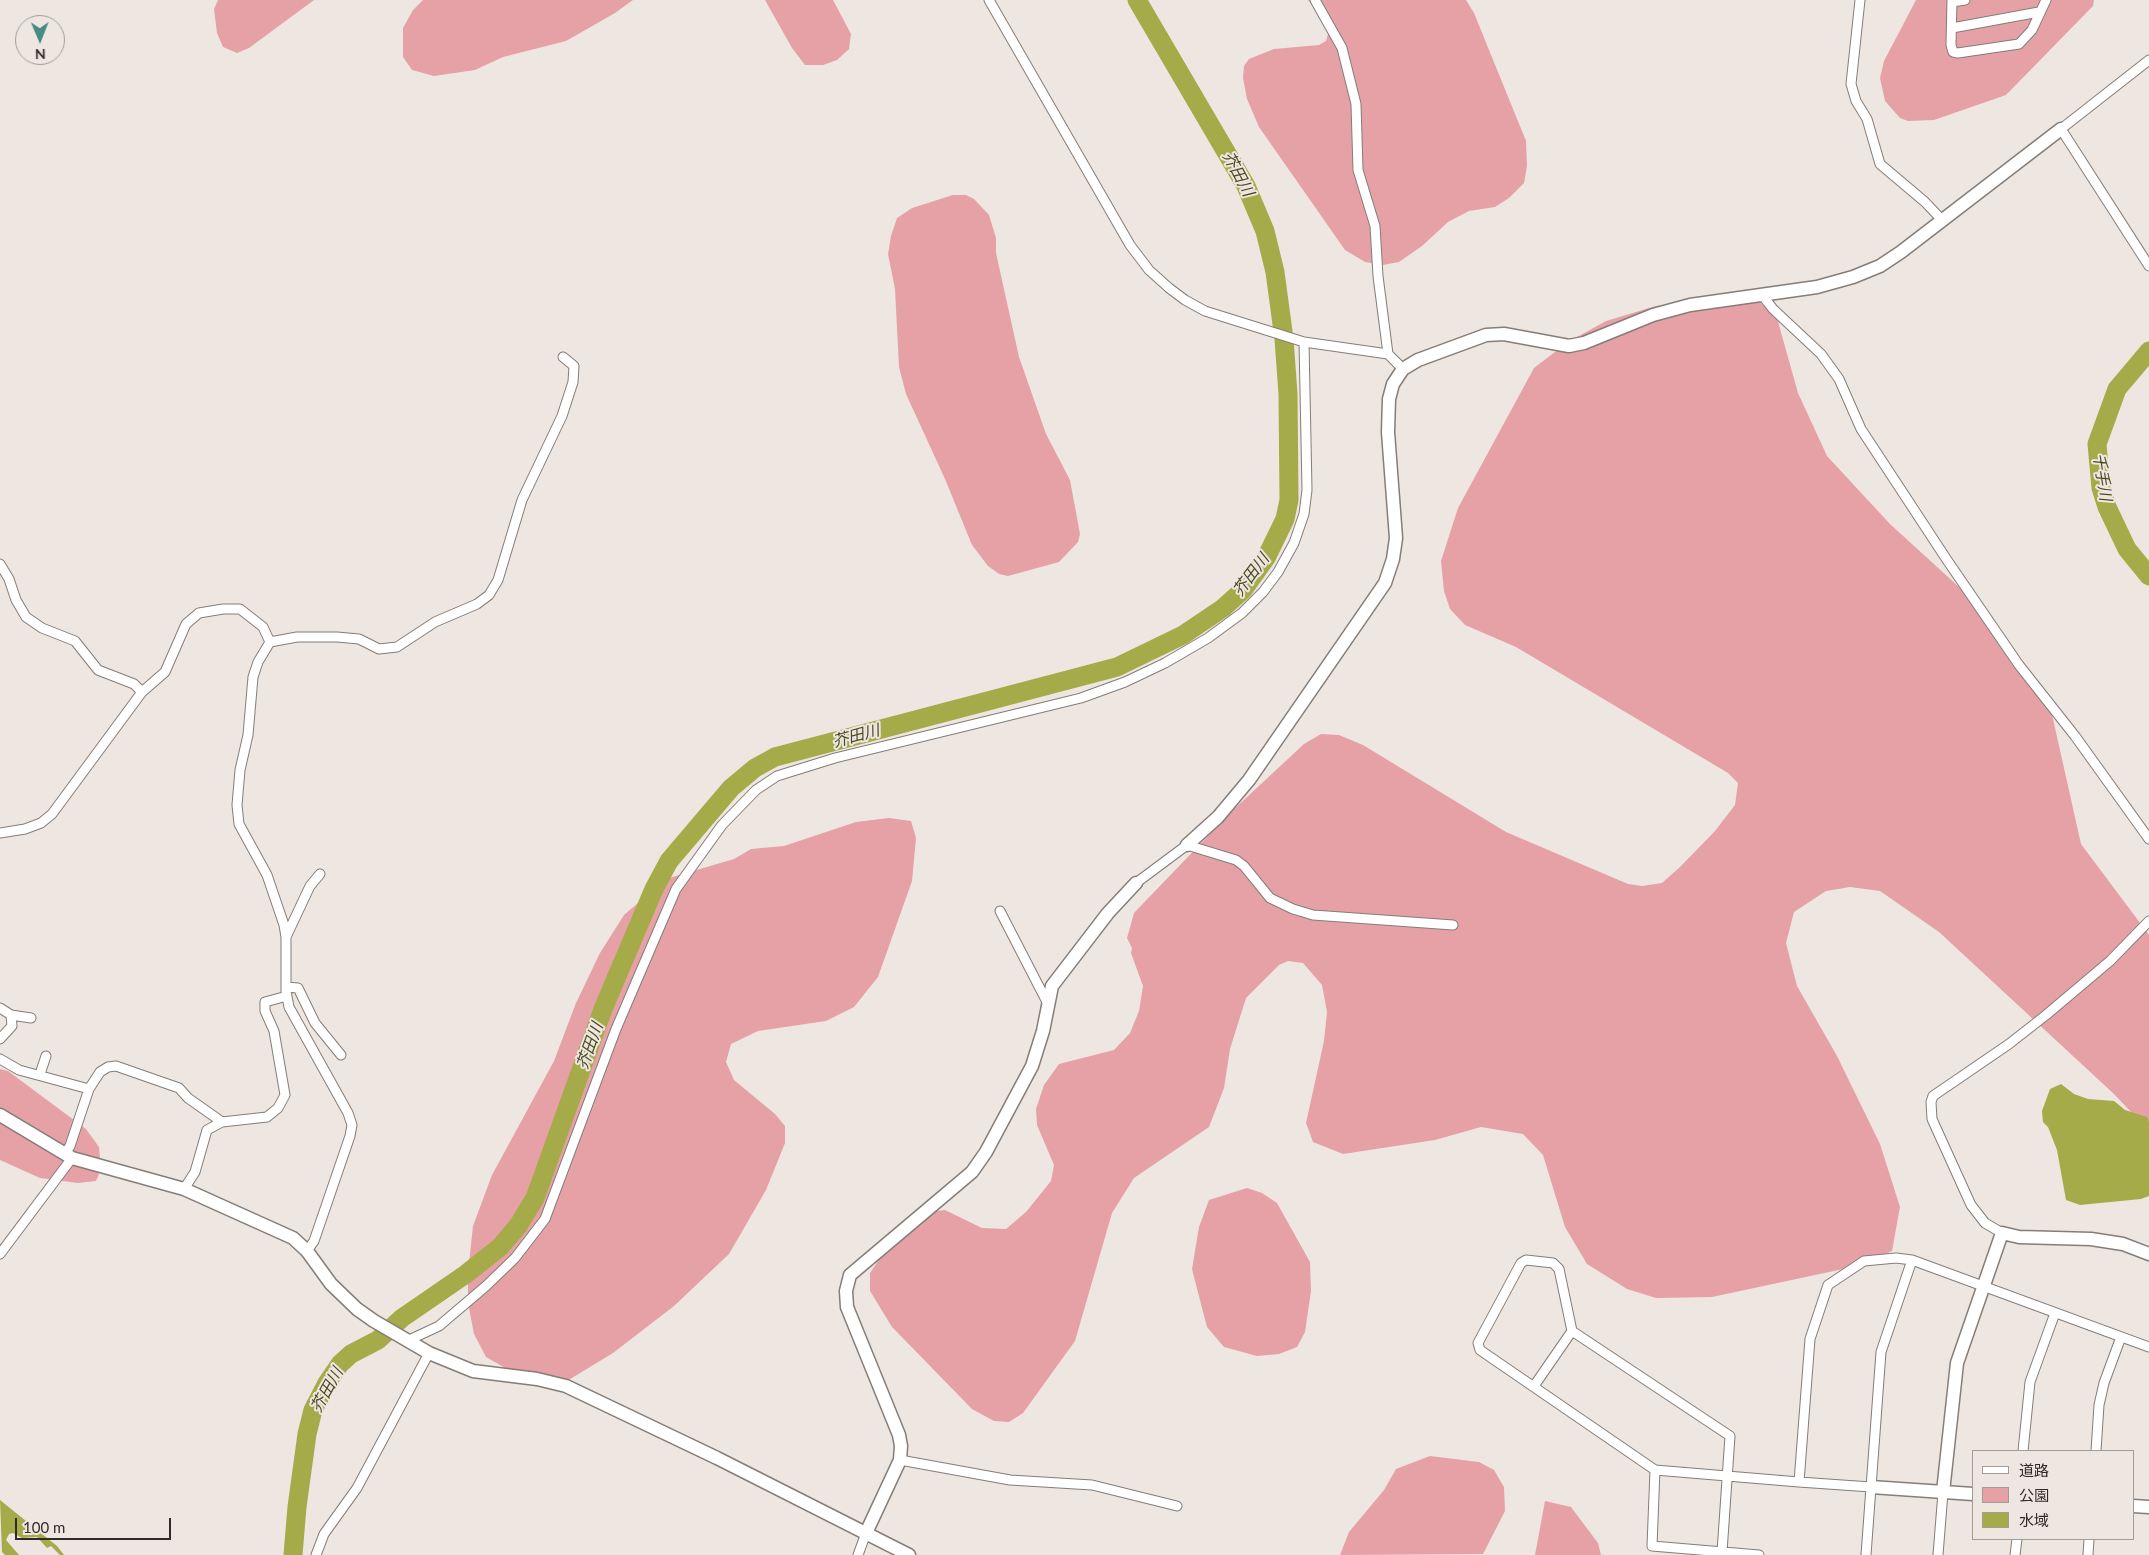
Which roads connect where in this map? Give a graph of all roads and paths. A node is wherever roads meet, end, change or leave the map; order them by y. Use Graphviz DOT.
graph roads {
  1 [pos="989,0"];
  2 [pos="1315,0"];
  3 [pos="1860,0"];
  4 [pos="1965,0"];
  5 [pos="2046,0"];
  6 [pos="1952,1"];
  7 [pos="2039,12"];
  8 [pos="1952,28"];
  9 [pos="2149,60"];
  10 [pos="2061,129"];
  11 [pos="1942,220"];
  12 [pos="2149,266"];
  13 [pos="1762,295"];
  14 [pos="1304,342"];
  15 [pos="1388,354"];
  16 [pos="563,357"];
  17 [pos="1403,369"];
  18 [pos="0,564"];
  19 [pos="270,642"];
  20 [pos="142,692"];
  21 [pos="0,833"];
  22 [pos="2149,839"];
  23 [pos="1187,844"];
  24 [pos="320,874"];
  25 [pos="1136,884"];
  26 [pos="1000,911"];
  27 [pos="2149,921"];
  28 [pos="1453,925"];
  29 [pos="286,937"];
  30 [pos="286,991"];
  31 [pos="1048,1004"];
  32 [pos="0,1008"];
  33 [pos="11,1016"];
  34 [pos="31,1018"];
  35 [pos="0,1039"];
  36 [pos="341,1055"];
  37 [pos="46,1056"];
  38 [pos="0,1059"];
  39 [pos="40,1074"];
  40 [pos="89,1089"];
  41 [pos="0,1115"];
  42 [pos="222,1122"];
  43 [pos="68,1156"];
  44 [pos="184,1189"];
  45 [pos="2002,1233"];
  46 [pos="307,1251"];
  47 [pos="0,1254"];
  48 [pos="2149,1254"];
  49 [pos="1912,1260"];
  50 [pos="1983,1288"];
  51 [pos="2055,1313"];
  52 [pos="1572,1331"];
  53 [pos="2121,1337"];
  54 [pos="409,1340"];
  55 [pos="2149,1347"];
  56 [pos="429,1352"];
  57 [pos="1534,1386"];
  58 [pos="2023,1450"];
  59 [pos="2096,1450"];
  60 [pos="900,1460"];
  61 [pos="1654,1470"];
  62 [pos="1727,1476"];
  63 [pos="1799,1482"];
  64 [pos="1871,1487"];
  65 [pos="1943,1492"];
  66 [pos="1972,1494"];
  67 [pos="1177,1506"];
  68 [pos="2134,1506"];
  69 [pos="2149,1507"];
  70 [pos="866,1533"];
  71 [pos="2016,1540"];
  72 [pos="2089,1540"];
  73 [pos="1722,1552"];
  74 [pos="316,1555"];
  75 [pos="858,1555"];
  76 [pos="909,1555"];
  77 [pos="1759,1555"];
  78 [pos="1866,1555"];
  79 [pos="1938,1555"];
  80 [pos="2015,1555"];
  81 [pos="2088,1555"];
  1 -- 14 [label="street"];
  2 -- 15 [label="street"];
  3 -- 11 [label="street"];
  4 -- 6 [label="street"];
  5 -- 7 [label="street"];
  6 -- 8 [label="street"];
  7 -- 8 [label="street"];
  7 -- 8 [label="street"];
  9 -- 10 [label="street"];
  10 -- 11 [label="street"];
  10 -- 12 [label="street"];
  11 -- 13 [label="street"];
  13 -- 17 [label="street"];
  13 -- 22 [label="street"];
  14 -- 15 [label="street"];
  14 -- 54 [label="street"];
  15 -- 17 [label="street"];
  16 -- 19 [label="street"];
  17 -- 23 [label="street"];
  18 -- 20 [label="street"];
  19 -- 20 [label="street"];
  19 -- 29 [label="street"];
  20 -- 21 [label="street"];
  23 -- 25 [label="street"];
  23 -- 28 [label="street"];
  24 -- 29 [label="street"];
  25 -- 31 [label="street"];
  26 -- 31 [label="street"];
  27 -- 45 [label="street"];
  29 -- 30 [label="street"];
  30 -- 36 [label="street"];
  30 -- 42 [label="street"];
  30 -- 46 [label="street"];
  31 -- 60 [label="street"];
  32 -- 33 [label="street"];
  33 -- 34 [label="street"];
  33 -- 35 [label="street"];
  37 -- 39 [label="street"];
  38 -- 39 [label="street"];
  39 -- 40 [label="street"];
  40 -- 42 [label="street"];
  40 -- 43 [label="street"];
  41 -- 43 [label="street"];
  42 -- 44 [label="street"];
  43 -- 44 [label="street"];
  43 -- 47 [label="street"];
  44 -- 46 [label="street"];
  45 -- 48 [label="street"];
  45 -- 50 [label="street"];
  46 -- 54 [label="street"];
  49 -- 50 [label="street"];
  49 -- 63 [label="street"];
  49 -- 64 [label="street"];
  50 -- 51 [label="street"];
  50 -- 65 [label="street"];
  51 -- 53 [label="street"];
  51 -- 58 [label="street"];
  52 -- 57 [label="street"];
  52 -- 57 [label="street"];
  52 -- 62 [label="street"];
  53 -- 55 [label="street"];
  53 -- 59 [label="street"];
  54 -- 56 [label="street"];
  56 -- 70 [label="street"];
  56 -- 74 [label="street"];
  57 -- 61 [label="street"];
  60 -- 67 [label="street"];
  60 -- 70 [label="street"];
  61 -- 62 [label="street"];
  61 -- 73 [label="street"];
  62 -- 63 [label="street"];
  62 -- 73 [label="street"];
  63 -- 64 [label="street"];
  64 -- 65 [label="street"];
  64 -- 78 [label="street"];
  65 -- 66 [label="street"];
  65 -- 79 [label="street"];
  68 -- 69 [label="street"];
  70 -- 75 [label="street"];
  70 -- 76 [label="street"];
  71 -- 80 [label="street"];
  72 -- 81 [label="street"];
  73 -- 77 [label="street"];
}
